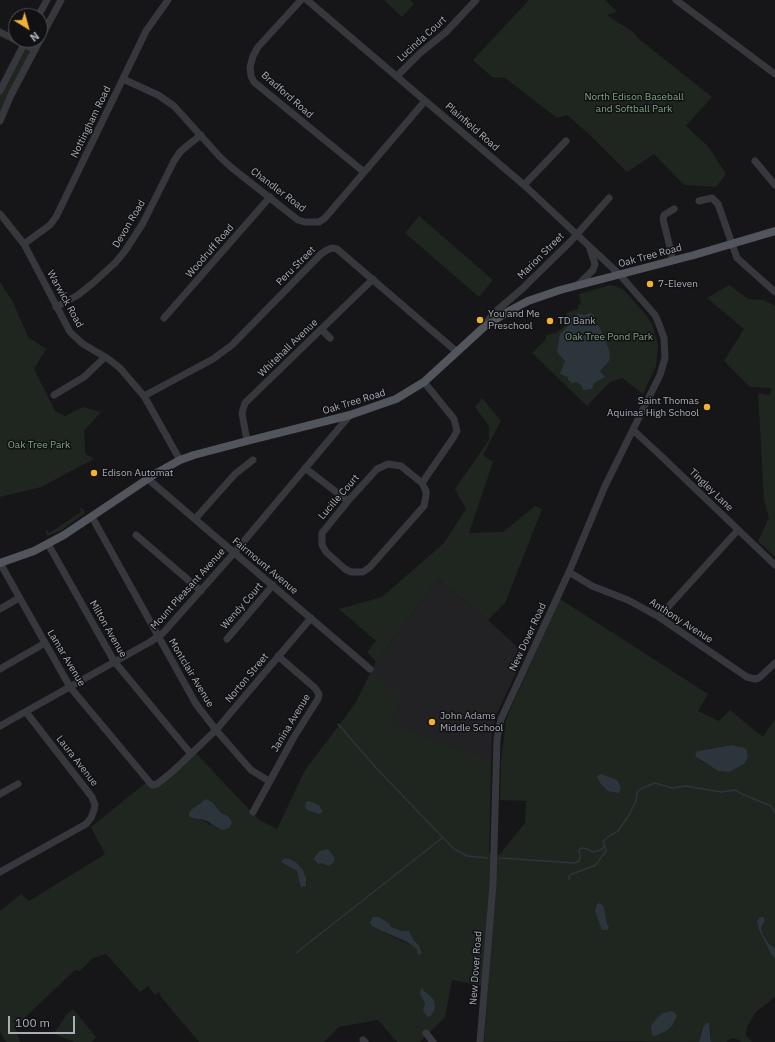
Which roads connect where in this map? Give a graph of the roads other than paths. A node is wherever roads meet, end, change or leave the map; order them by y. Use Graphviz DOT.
graph roads {
  1 [pos="61,0"];
  2 [pos="168,0"];
  3 [pos="300,0"];
  4 [pos="307,0"];
  5 [pos="476,0"];
  6 [pos="676,0"];
  7 [pos="48,25"];
  8 [pos="21,48"];
  9 [pos="32,48"];
  10 [pos="35,50"];
  11 [pos="775,74"];
  12 [pos="397,76"];
  13 [pos="123,79"];
  14 [pos="0,91"];
  15 [pos="425,100"];
  16 [pos="0,121"];
  17 [pos="201,135"];
  18 [pos="566,141"];
  19 [pos="755,161"];
  20 [pos="364,172"];
  21 [pos="775,185"];
  22 [pos="524,186"];
  23 [pos="270,197"];
  24 [pos="609,198"];
  25 [pos="699,201"];
  26 [pos="674,209"];
  27 [pos="0,214"];
  28 [pos="775,231"];
  29 [pos="576,234"];
  30 [pos="24,244"];
  31 [pos="732,244"];
  32 [pos="590,247"];
  33 [pos="674,260"];
  34 [pos="620,274"];
  35 [pos="373,279"];
  36 [pos="577,286"];
  37 [pos="775,292"];
  38 [pos="56,307"];
  39 [pos="164,318"];
  40 [pos="484,326"];
  41 [pos="322,330"];
  42 [pos="330,338"];
  43 [pos="457,352"];
  44 [pos="105,357"];
  45 [pos="424,382"];
  46 [pos="54,395"];
  47 [pos="144,396"];
  48 [pos="350,415"];
  49 [pos="633,430"];
  50 [pos="247,441"];
  51 [pos="180,460"];
  52 [pos="253,460"];
  53 [pos="305,468"];
  54 [pos="148,479"];
  55 [pos="422,483"];
  56 [pos="348,501"];
  57 [pos="92,517"];
  58 [pos="195,519"];
  59 [pos="738,530"];
  60 [pos="136,535"];
  61 [pos="48,544"];
  62 [pos="234,553"];
  63 [pos="0,563"];
  64 [pos="775,565"];
  65 [pos="569,572"];
  66 [pos="273,585"];
  67 [pos="200,591"];
  68 [pos="19,598"];
  69 [pos="0,609"];
  70 [pos="659,617"];
  71 [pos="311,618"];
  72 [pos="158,637"];
  73 [pos="227,639"];
  74 [pos="45,643"];
  75 [pos="278,656"];
  76 [pos="114,661"];
  77 [pos="775,663"];
  78 [pos="0,669"];
  79 [pos="370,669"];
  80 [pos="70,687"];
  81 [pos="26,712"];
  82 [pos="0,726"];
  83 [pos="216,730"];
  84 [pos="191,754"];
  85 [pos="143,774"];
  86 [pos="269,781"];
  87 [pos="18,784"];
  88 [pos="0,794"];
  89 [pos="253,812"];
  90 [pos="0,872"];
  91 [pos="426,1033"];
  92 [pos="433,1042"];
  93 [pos="480,1042"];
  1 -- 7 [label="street"];
  2 -- 13 [label="street, Nottingham Road"];
  3 -- 20 [label="street, Bradford Road"];
  4 -- 12 [label="street, Plainfield Road"];
  5 -- 12 [label="street, Lucinda Court"];
  6 -- 11 [label="street"];
  8 -- 14 [label="street"];
  9 -- 10 [label="street"];
  10 -- 16 [label="street"];
  12 -- 15 [label="street, Plainfield Road"];
  13 -- 17 [label="street, Chandler Road"];
  13 -- 30 [label="street, Nottingham Road"];
  15 -- 20 [label="street, Chandler Road"];
  15 -- 22 [label="street, Plainfield Road"];
  17 -- 23 [label="street, Chandler Road"];
  17 -- 38 [label="street, Devon Road"];
  18 -- 22 [label="street"];
  19 -- 21 [label="street"];
  20 -- 23 [label="street, Chandler Road"];
  22 -- 29 [label="street, Plainfield Road"];
  23 -- 39 [label="street, Woodruff Road"];
  24 -- 29 [label="street, Marion Street"];
  25 -- 31 [label="street"];
  26 -- 33 [label="street"];
  27 -- 30 [label="street, Warwick Road"];
  28 -- 31 [label="main road, Oak Tree Road"];
  29 -- 32 [label="street, Plainfield Road"];
  29 -- 40 [label="street, Marion Street"];
  30 -- 38 [label="street, Warwick Road"];
  31 -- 33 [label="main road, Oak Tree Road"];
  31 -- 37 [label="street"];
  32 -- 34 [label="street, Plainfield Road"];
  32 -- 36 [label="street"];
  33 -- 34 [label="main road, Oak Tree Road"];
  34 -- 36 [label="main road, Oak Tree Road"];
  34 -- 49 [label="street, New Dover Road"];
  35 -- 41 [label="street, Whitehall Avenue"];
  35 -- 43 [label="street, Peru Street"];
  35 -- 47 [label="street, Peru Street"];
  36 -- 40 [label="main road, Oak Tree Road"];
  38 -- 44 [label="street, Warwick Road"];
  40 -- 43 [label="main road, Oak Tree Road"];
  41 -- 42 [label="street"];
  41 -- 50 [label="street, Whitehall Avenue"];
  43 -- 45 [label="main road, Oak Tree Road"];
  44 -- 46 [label="street"];
  44 -- 47 [label="street, Warwick Road"];
  45 -- 48 [label="main road, Oak Tree Road"];
  45 -- 55 [label="street"];
  47 -- 51 [label="street, Warwick Road"];
  48 -- 50 [label="main road, Oak Tree Road"];
  48 -- 53 [label="street, Mount Pleasant Avenue"];
  49 -- 59 [label="street, Tingley Lane"];
  49 -- 65 [label="street, New Dover Road"];
  50 -- 51 [label="main road, Oak Tree Road"];
  51 -- 54 [label="main road, Oak Tree Road"];
  52 -- 58 [label="street"];
  53 -- 56 [label="street"];
  53 -- 62 [label="street, Mount Pleasant Avenue"];
  54 -- 57 [label="main road, Oak Tree Road"];
  54 -- 58 [label="street, Fairmount Avenue"];
  55 -- 56 [label="street, Lucille Court"];
  55 -- 56 [label="street, Lucille Court"];
  57 -- 61 [label="main road, Oak Tree Road"];
  57 -- 72 [label="street, Montclair Avenue"];
  58 -- 62 [label="street, Fairmount Avenue"];
  59 -- 64 [label="street, Tingley Lane"];
  59 -- 70 [label="street"];
  60 -- 67 [label="street"];
  61 -- 63 [label="main road, Oak Tree Road"];
  61 -- 76 [label="street, Milton Avenue"];
  62 -- 66 [label="street, Fairmount Avenue"];
  62 -- 67 [label="street, Mount Pleasant Avenue"];
  63 -- 68 [label="street, Lamar Avenue"];
  65 -- 70 [label="street, Anthony Avenue"];
  65 -- 93 [label="street, New Dover Road"];
  66 -- 71 [label="street, Fairmount Avenue"];
  66 -- 73 [label="street, Wendy Court"];
  67 -- 72 [label="street, Mount Pleasant Avenue"];
  68 -- 69 [label="street"];
  68 -- 74 [label="street, Lamar Avenue"];
  70 -- 77 [label="street, Anthony Avenue"];
  71 -- 75 [label="street, Norton Street"];
  71 -- 79 [label="street, Fairmount Avenue"];
  72 -- 76 [label="street, Mount Pleasant Avenue"];
  72 -- 83 [label="street, Montclair Avenue"];
  74 -- 78 [label="street"];
  74 -- 80 [label="street, Lamar Avenue"];
  75 -- 83 [label="street, Norton Street"];
  75 -- 86 [label="street, Janina Avenue"];
  76 -- 80 [label="street, Mount Pleasant Avenue"];
  76 -- 84 [label="street, Milton Avenue"];
  80 -- 81 [label="street, Mount Pleasant Avenue"];
  80 -- 85 [label="street, Lamar Avenue"];
  81 -- 82 [label="street, Mount Pleasant Avenue"];
  81 -- 90 [label="street, Laura Avenue"];
  83 -- 84 [label="street, Norton Street"];
  83 -- 86 [label="street, Montclair Avenue"];
  84 -- 85 [label="street, Norton Street"];
  86 -- 89 [label="street, Janina Avenue"];
  87 -- 88 [label="street"];
  91 -- 92 [label="street"];
}
